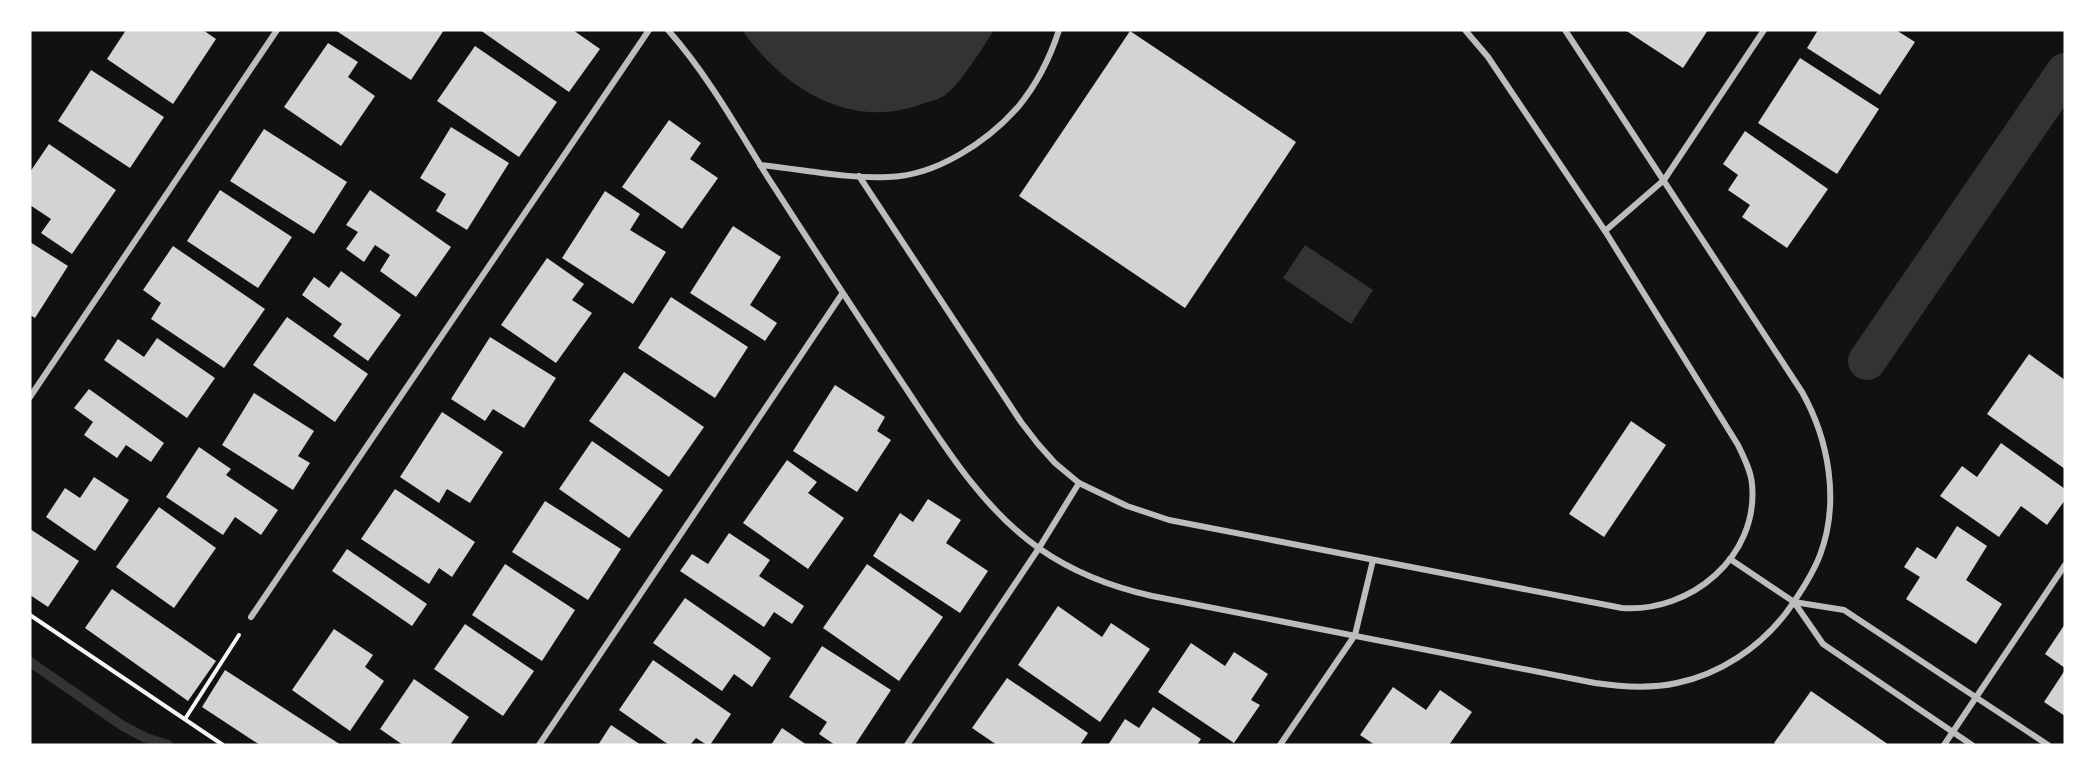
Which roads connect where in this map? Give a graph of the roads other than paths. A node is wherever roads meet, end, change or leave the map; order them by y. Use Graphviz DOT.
graph roads {
  1 [pos="277,30"];
  2 [pos="649,30"];
  3 [pos="668,30"];
  4 [pos="1059,30"];
  5 [pos="1465,30"];
  6 [pos="1564,30"];
  7 [pos="1764,30"];
  8 [pos="760,165"];
  9 [pos="859,176"];
  10 [pos="1664,180"];
  11 [pos="1605,231"];
  12 [pos="842,294"];
  13 [pos="30,397"];
  14 [pos="1079,483"];
  15 [pos="1039,548"];
  16 [pos="1730,559"];
  17 [pos="1372,560"];
  18 [pos="2065,565"];
  19 [pos="1794,602"];
  20 [pos="251,616"];
  21 [pos="1355,635"];
  22 [pos="1977,697"];
  23 [pos="1952,732"];
  24 [pos="539,745"];
  25 [pos="907,745"];
  26 [pos="1280,745"];
  27 [pos="1944,745"];
  28 [pos="1972,745"];
  29 [pos="2048,745"];
  1 -- 13 [label="street"];
  2 -- 20 [label="street"];
  3 -- 8 [label="street"];
  4 -- 9 [label="street"];
  5 -- 11 [label="street"];
  6 -- 10 [label="street"];
  7 -- 10 [label="street"];
  8 -- 9 [label="street"];
  8 -- 12 [label="street"];
  9 -- 14 [label="street"];
  10 -- 11 [label="street"];
  10 -- 19 [label="street"];
  11 -- 16 [label="street"];
  12 -- 15 [label="street"];
  12 -- 24 [label="street"];
  14 -- 15 [label="street"];
  14 -- 17 [label="street"];
  15 -- 21 [label="street"];
  15 -- 25 [label="street"];
  16 -- 17 [label="street"];
  16 -- 19 [label="street"];
  17 -- 21 [label="street"];
  18 -- 22 [label="street"];
  19 -- 21 [label="street"];
  19 -- 22 [label="street"];
  19 -- 23 [label="street"];
  21 -- 26 [label="street"];
  22 -- 23 [label="street"];
  22 -- 29 [label="street"];
  23 -- 27 [label="street"];
  23 -- 28 [label="street"];
}
